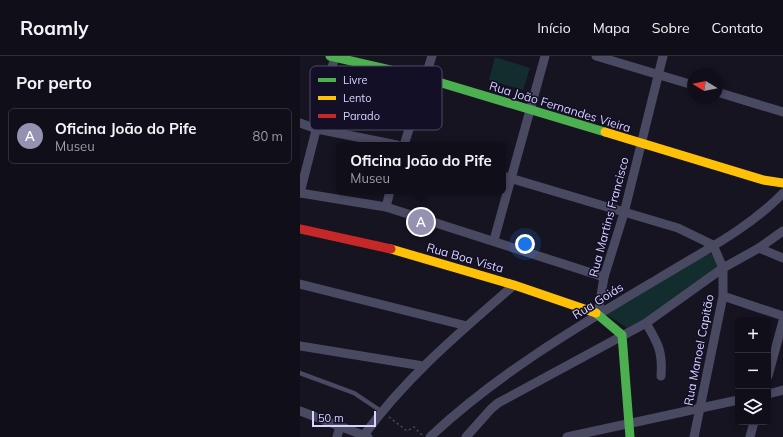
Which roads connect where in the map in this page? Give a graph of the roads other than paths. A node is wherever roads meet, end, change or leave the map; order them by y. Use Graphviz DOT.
graph roads {
  1 [pos="333,56"];
  2 [pos="432,56"];
  3 [pos="545,56"];
  4 [pos="596,56"];
  5 [pos="663,56"];
  6 [pos="331,66"];
  7 [pos="375,66"];
  8 [pos="429,66"];
  9 [pos="658,75"];
  10 [pos="442,83"];
  11 [pos="687,83"];
  12 [pos="723,94"];
  13 [pos="530,110"];
  14 [pos="783,112"];
  15 [pos="300,123"];
  16 [pos="310,127"];
  17 [pos="317,130"];
  18 [pos="322,130"];
  19 [pos="409,130"];
  20 [pos="382,142"];
  21 [pos="405,142"];
  22 [pos="641,144"];
  23 [pos="507,177"];
  24 [pos="783,183"];
  25 [pos="300,193"];
  26 [pos="783,193"];
  27 [pos="389,194"];
  28 [pos="503,194"];
  29 [pos="386,207"];
  30 [pos="624,213"];
  31 [pos="300,229"];
  32 [pos="783,231"];
  33 [pos="494,240"];
  34 [pos="713,245"];
  35 [pos="760,248"];
  36 [pos="783,258"];
  37 [pos="723,268"];
  38 [pos="604,277"];
  39 [pos="300,284"];
  40 [pos="514,285"];
  41 [pos="723,296"];
  42 [pos="598,314"];
  43 [pos="783,316"];
  44 [pos="783,321"];
  45 [pos="646,322"];
  46 [pos="467,326"];
  47 [pos="622,335"];
  48 [pos="300,346"];
  49 [pos="771,365"];
  50 [pos="423,366"];
  51 [pos="300,373"];
  52 [pos="662,376"];
  53 [pos="783,390"];
  54 [pos="771,393"];
  55 [pos="735,401"];
  56 [pos="700,407"];
  57 [pos="300,411"];
  58 [pos="381,411"];
  59 [pos="630,423"];
  60 [pos="753,425"];
  61 [pos="340,426"];
  62 [pos="583,435"];
  63 [pos="366,436"];
  64 [pos="337,437"];
  65 [pos="430,437"];
  66 [pos="466,437"];
  67 [pos="567,437"];
  68 [pos="630,437"];
  69 [pos="694,437"];
  70 [pos="750,437"];
  1 -- 6 [label="street"];
  1 -- 7 [label="street, Rua João Fernandes Vieira"];
  2 -- 8 [label="street"];
  3 -- 13 [label="street"];
  4 -- 9 [label="street"];
  5 -- 9 [label="street, Rua Martins Francisco"];
  9 -- 11 [label="street"];
  9 -- 22 [label="street, Rua Martins Francisco"];
  10 -- 13 [label="street, Rua João Fernandes Vieira"];
  12 -- 14 [label="street"];
  13 -- 22 [label="street, Rua João Fernandes Vieira"];
  13 -- 23 [label="street"];
  15 -- 16 [label="street"];
  17 -- 25 [label="street"];
  18 -- 20 [label="street"];
  19 -- 21 [label="street"];
  22 -- 24 [label="street, Rua João Fernandes Vieira"];
  22 -- 30 [label="street, Rua Martins Francisco"];
  23 -- 30 [label="street"];
  25 -- 29 [label="street"];
  26 -- 34 [label="street, Rua Goiás"];
  27 -- 29 [label="street"];
  28 -- 33 [label="street"];
  29 -- 33 [label="street"];
  30 -- 34 [label="street"];
  30 -- 38 [label="street, Rua Martins Francisco"];
  31 -- 40 [label="street, Rua Boa Vista"];
  32 -- 35 [label="street"];
  33 -- 38 [label="street"];
  34 -- 37 [label="street"];
  34 -- 42 [label="street, Rua Goiás"];
  35 -- 36 [label="street"];
  35 -- 37 [label="street"];
  37 -- 41 [label="street, Rua Manoel Capitão"];
  37 -- 45 [label="street"];
  38 -- 42 [label="street, Rua Martins Francisco"];
  39 -- 46 [label="street"];
  40 -- 42 [label="street, Rua Boa Vista"];
  40 -- 46 [label="street"];
  41 -- 43 [label="street"];
  41 -- 56 [label="street, Rua Manoel Capitão"];
  42 -- 47 [label="street"];
  42 -- 65 [label="street, Rua Goiás"];
  44 -- 49 [label="street"];
  45 -- 47 [label="street"];
  45 -- 52 [label="street"];
  46 -- 50 [label="street"];
  47 -- 59 [label="street"];
  47 -- 66 [label="street"];
  48 -- 50 [label="street"];
  50 -- 58 [label="street"];
  51 -- 58 [label="lane"];
  53 -- 54 [label="street"];
  55 -- 56 [label="street"];
  56 -- 59 [label="street"];
  56 -- 69 [label="street, Rua Manoel Capitão"];
  57 -- 61 [label="street"];
  58 -- 63 [label="street"];
  59 -- 62 [label="street"];
  59 -- 68 [label="street"];
  60 -- 70 [label="street"];
  61 -- 63 [label="street"];
  61 -- 64 [label="street"];
  62 -- 67 [label="street"];
}
